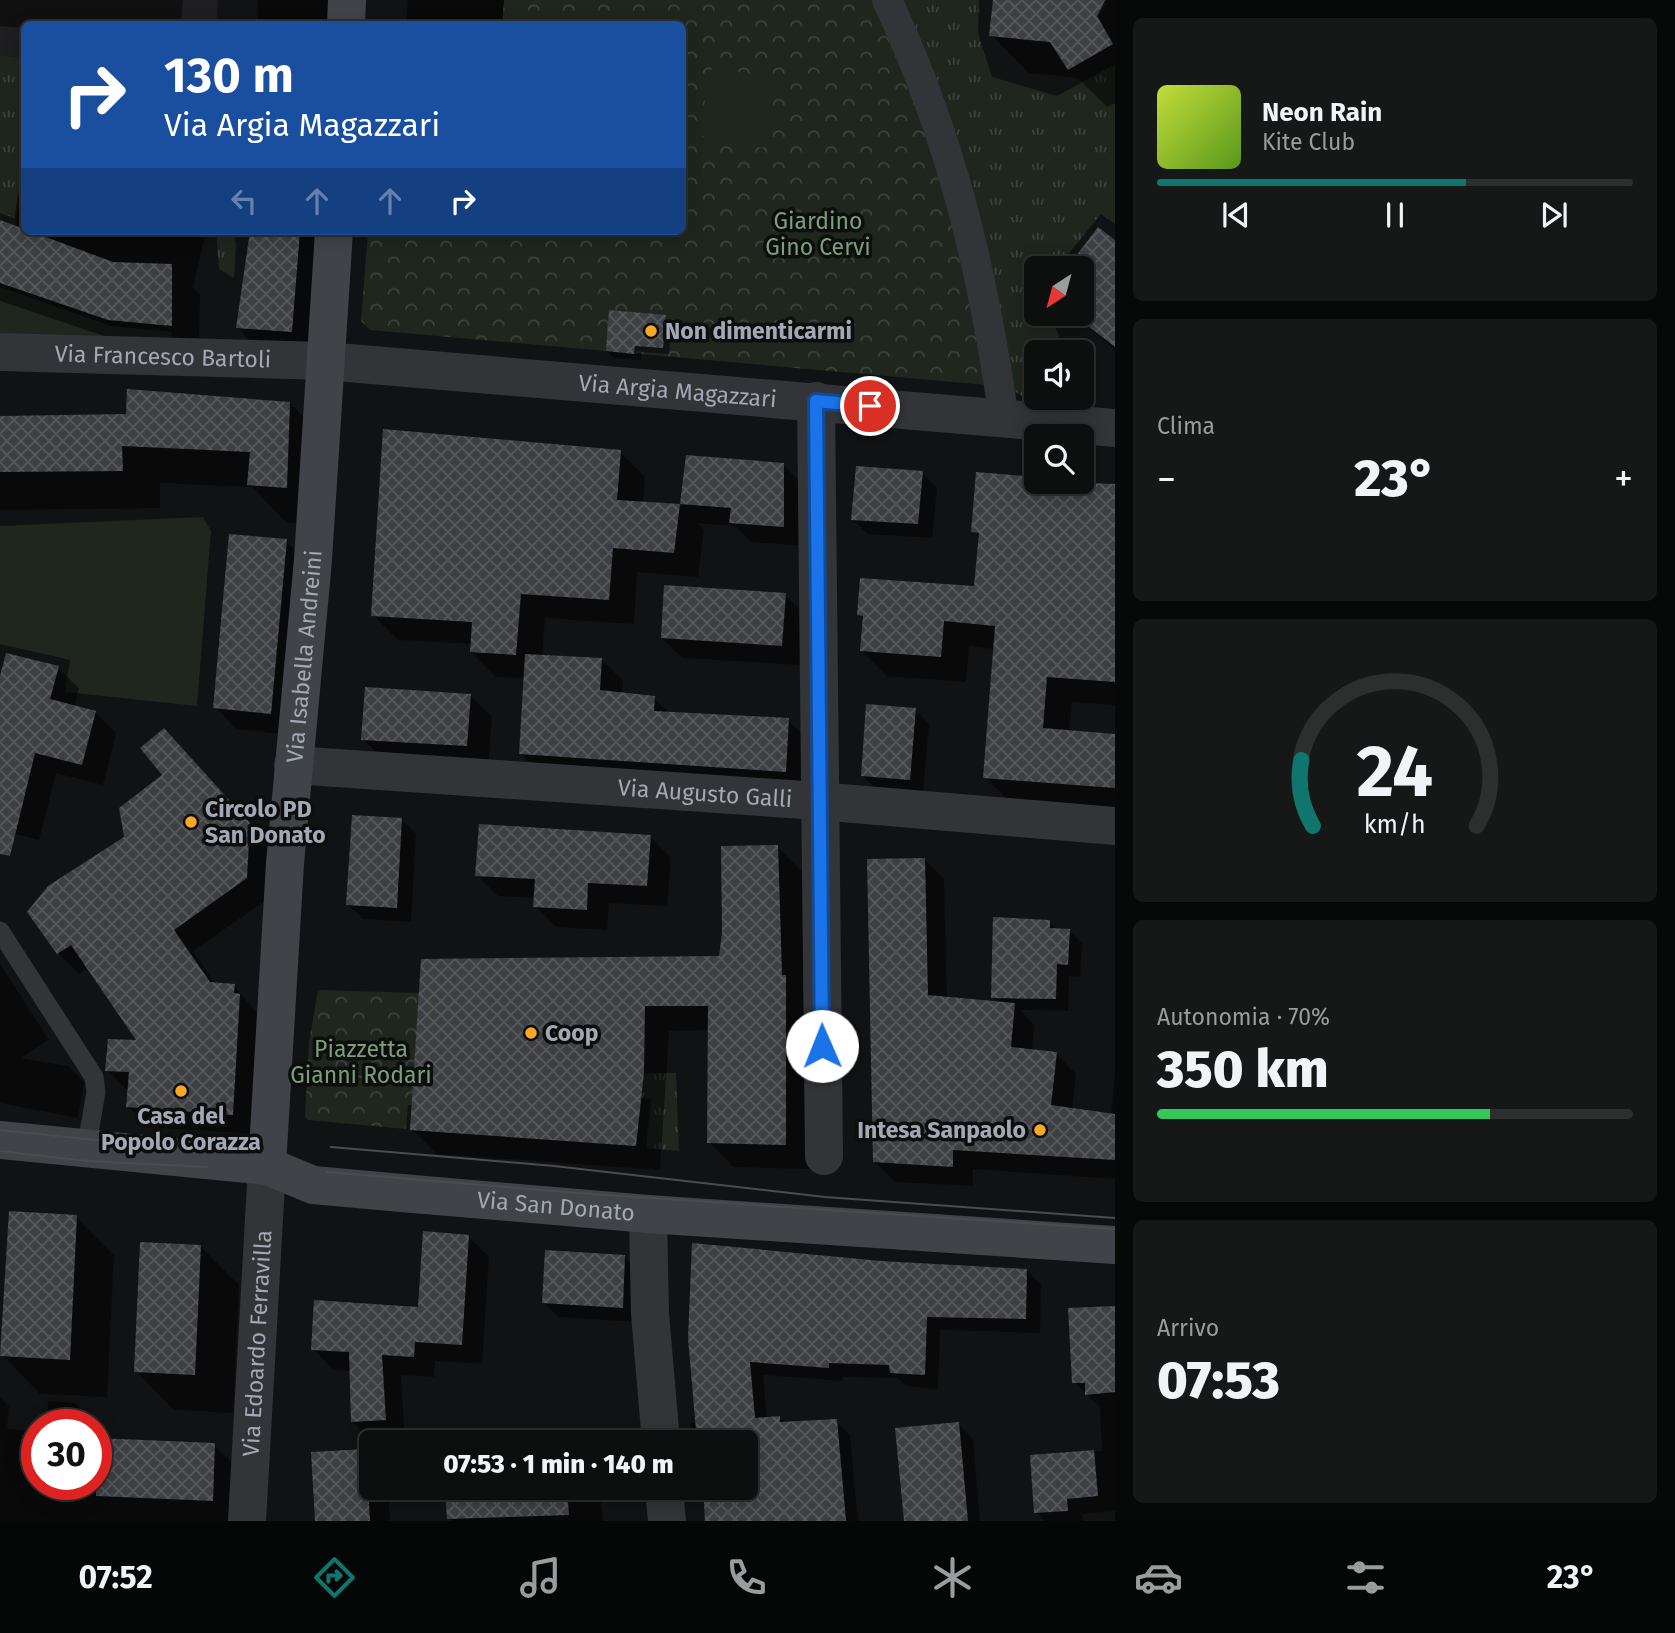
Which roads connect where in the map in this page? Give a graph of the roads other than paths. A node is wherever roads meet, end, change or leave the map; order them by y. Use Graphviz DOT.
graph roads {
  1 [pos="347,0"];
  2 [pos="887,0"];
  3 [pos="346,21"];
  4 [pos="334,235"];
  5 [pos="0,352"];
  6 [pos="325,360"];
  7 [pos="816,401"];
  8 [pos="1004,419"];
  9 [pos="1115,428"];
  10 [pos="293,765"];
  11 [pos="818,801"];
  12 [pos="1115,826"];
  13 [pos="0,932"];
  14 [pos="0,1140"];
  15 [pos="86,1150"];
  16 [pos="824,1156"];
  17 [pos="267,1166"];
  18 [pos="648,1214"];
  19 [pos="1115,1245"];
  20 [pos="660,1430"];
  21 [pos="665,1500"];
  22 [pos="247,1521"];
  23 [pos="667,1521"];
  1 -- 3 [label="main road"];
  2 -- 8 [label="street"];
  4 -- 6 [label="main road, Via Isabella Andreini"];
  5 -- 6 [label="street, Via Francesco Bartoli"];
  6 -- 7 [label="street, Via Argia Magazzari"];
  6 -- 10 [label="main road, Via Isabella Andreini"];
  7 -- 8 [label="street, Via Argia Magazzari"];
  7 -- 11 [label="street"];
  8 -- 9 [label="street, Via Argia Magazzari"];
  10 -- 11 [label="street, Via Augusto Galli"];
  10 -- 17 [label="main road, Via Isabella Andreini"];
  11 -- 12 [label="street, Via Augusto Galli"];
  11 -- 16 [label="street"];
  13 -- 15 [label="lane"];
  14 -- 15 [label="main road, Via San Donato"];
  15 -- 17 [label="main road, Via San Donato"];
  17 -- 18 [label="main road, Via San Donato"];
  17 -- 22 [label="street, Via Edoardo Ferravilla"];
  18 -- 19 [label="main road, Via San Donato"];
  18 -- 20 [label="street"];
  21 -- 23 [label="street"];
}
